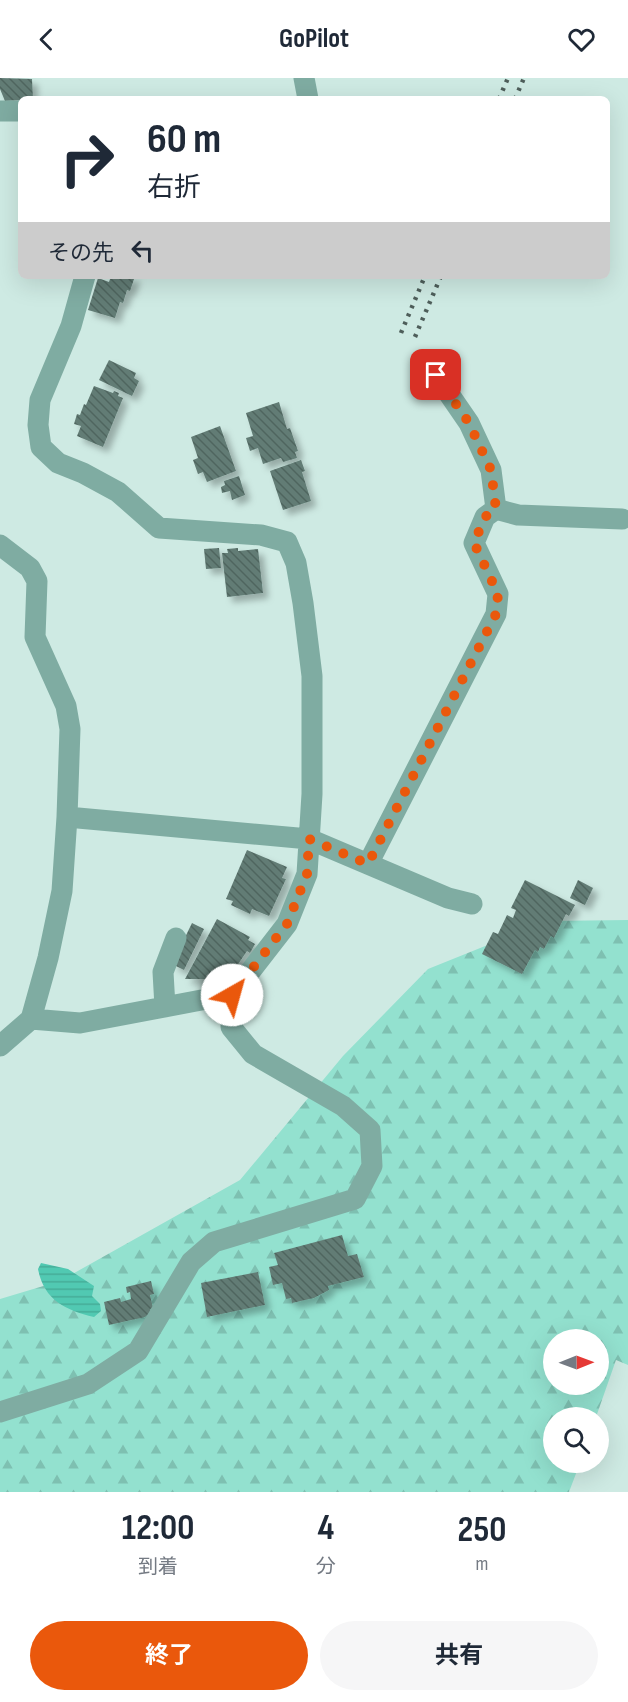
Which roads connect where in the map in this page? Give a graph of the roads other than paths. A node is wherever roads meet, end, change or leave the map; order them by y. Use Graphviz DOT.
graph roads {
  1 [pos="304,78"];
  2 [pos="307,96"];
  3 [pos="0,111"];
  4 [pos="18,111"];
  5 [pos="84,279"];
  6 [pos="436,375"];
  7 [pos="496,509"];
  8 [pos="622,519"];
  9 [pos="0,545"];
  10 [pos="67,817"];
  11 [pos="309,839"];
  12 [pos="368,864"];
  13 [pos="472,904"];
  14 [pos="176,938"];
  15 [pos="233,994"];
  16 [pos="165,1007"];
  17 [pos="31,1019"];
  18 [pos="0,1046"];
  19 [pos="0,1412"];
  1 -- 2 [label="street"];
  3 -- 4 [label="street"];
  5 -- 11 [label="street"];
  6 -- 7 [label="street"];
  7 -- 8 [label="street"];
  7 -- 12 [label="street"];
  9 -- 10 [label="street"];
  10 -- 11 [label="street"];
  10 -- 17 [label="street"];
  11 -- 12 [label="street"];
  11 -- 15 [label="street"];
  12 -- 13 [label="street"];
  14 -- 16 [label="street"];
  15 -- 16 [label="street"];
  15 -- 19 [label="street"];
  16 -- 17 [label="street"];
  17 -- 18 [label="street"];
}
